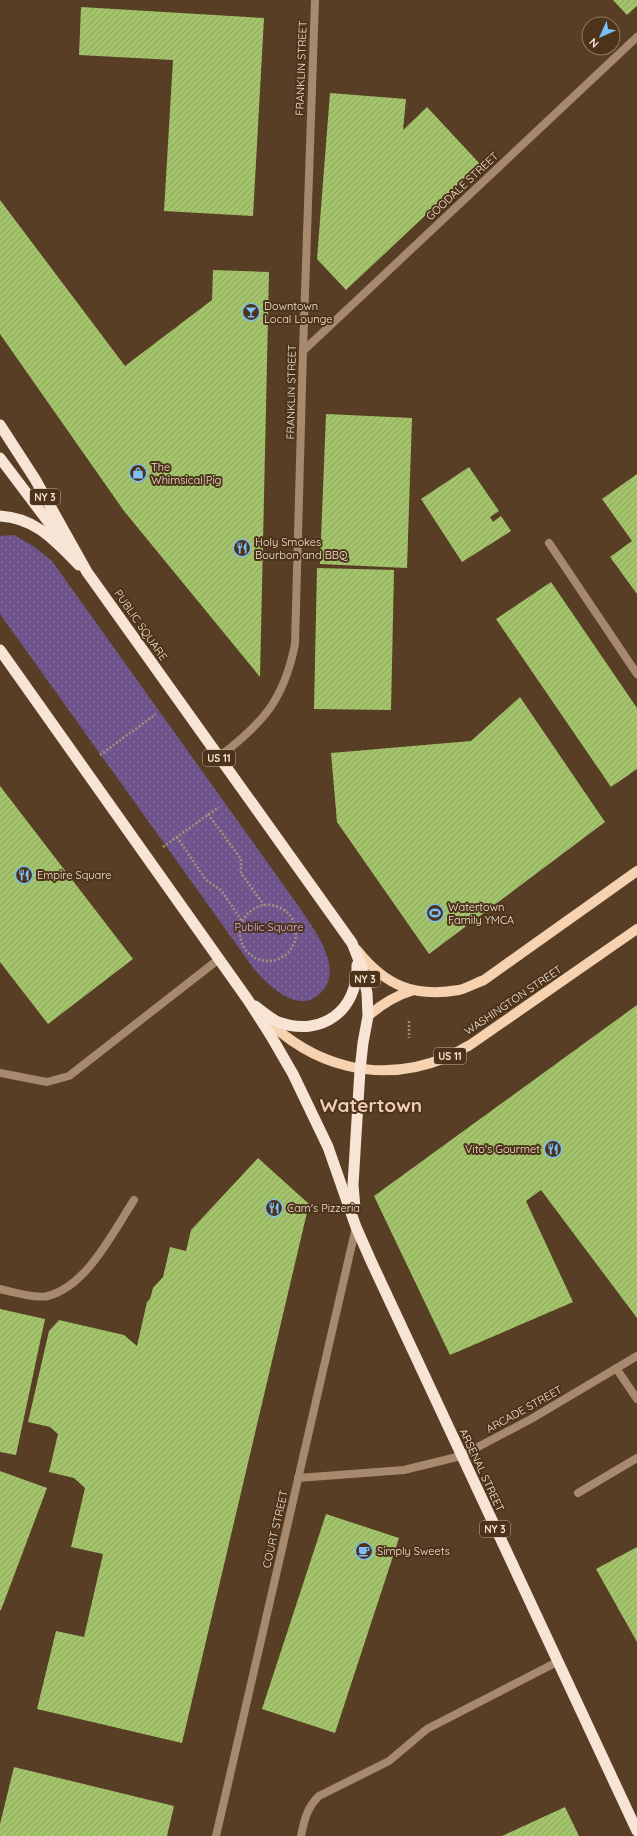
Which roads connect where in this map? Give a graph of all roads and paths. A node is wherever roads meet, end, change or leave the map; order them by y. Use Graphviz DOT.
graph roads {
  1 [pos="314,0"];
  2 [pos="637,37"];
  3 [pos="303,351"];
  4 [pos="0,425"];
  5 [pos="0,458"];
  6 [pos="0,516"];
  7 [pos="549,543"];
  8 [pos="87,572"];
  9 [pos="0,650"];
  10 [pos="637,674"];
  11 [pos="156,714"];
  12 [pos="100,755"];
  13 [pos="219,757"];
  14 [pos="219,806"];
  15 [pos="208,814"];
  16 [pos="177,837"];
  17 [pos="163,847"];
  18 [pos="637,871"];
  19 [pos="264,905"];
  20 [pos="242,921"];
  21 [pos="637,929"];
  22 [pos="352,943"];
  23 [pos="219,959"];
  24 [pos="411,991"];
  25 [pos="248,1000"];
  26 [pos="368,1016"];
  27 [pos="409,1021"];
  28 [pos="409,1038"];
  29 [pos="360,1070"];
  30 [pos="0,1073"];
  31 [pos="134,1200"];
  32 [pos="356,1227"];
  33 [pos="0,1289"];
  34 [pos="637,1356"];
  35 [pos="616,1368"];
  36 [pos="637,1399"];
  37 [pos="461,1456"];
  38 [pos="637,1458"];
  39 [pos="298,1478"];
  40 [pos="578,1493"];
  41 [pos="557,1662"];
  42 [pos="637,1831"];
  43 [pos="216,1836"];
  44 [pos="301,1836"];
  1 -- 3 [label="street, FRANKLIN STREET"];
  2 -- 3 [label="street, GOODALE STREET"];
  3 -- 13 [label="street, FRANKLIN STREET"];
  4 -- 8 [label="highway, PUBLIC SQUARE / NY 3"];
  5 -- 8 [label="highway, US 11"];
  6 -- 8 [label="highway"];
  7 -- 10 [label="street"];
  8 -- 13 [label="highway, PUBLIC SQUARE / US 11"];
  9 -- 23 [label="highway, US 11"];
  11 -- 12 [label="path"];
  13 -- 22 [label="highway, PUBLIC SQUARE / US 11"];
  14 -- 15 [label="path"];
  15 -- 16 [label="path"];
  15 -- 19 [label="path"];
  16 -- 17 [label="path"];
  16 -- 20 [label="path"];
  18 -- 24 [label="main road, US 11"];
  19 -- 20 [label="path"];
  19 -- 20 [label="path"];
  21 -- 29 [label="main road, WASHINGTON STREET / US 11"];
  22 -- 24 [label="main road, US 11"];
  22 -- 25 [label="highway"];
  22 -- 26 [label="highway, PUBLIC SQUARE / NY 3"];
  23 -- 25 [label="highway, US 11"];
  23 -- 30 [label="street"];
  24 -- 26 [label="main road"];
  25 -- 29 [label="main road, WASHINGTON STREET / US 11"];
  25 -- 32 [label="highway, NY 3"];
  26 -- 29 [label="highway, PUBLIC SQUARE / NY 3"];
  27 -- 28 [label="path"];
  29 -- 32 [label="highway, PUBLIC SQUARE / NY 3"];
  31 -- 33 [label="street"];
  32 -- 37 [label="highway, ARSENAL STREET / NY 3"];
  32 -- 39 [label="street, COURT STREET"];
  34 -- 35 [label="street, ARCADE STREET"];
  35 -- 36 [label="street"];
  35 -- 37 [label="street, ARCADE STREET"];
  37 -- 39 [label="street, ARCADE STREET"];
  37 -- 41 [label="highway, ARSENAL STREET / NY 3"];
  38 -- 40 [label="street"];
  39 -- 43 [label="street, COURT STREET"];
  41 -- 42 [label="highway, ARSENAL STREET / NY 3"];
  41 -- 44 [label="street"];
}
